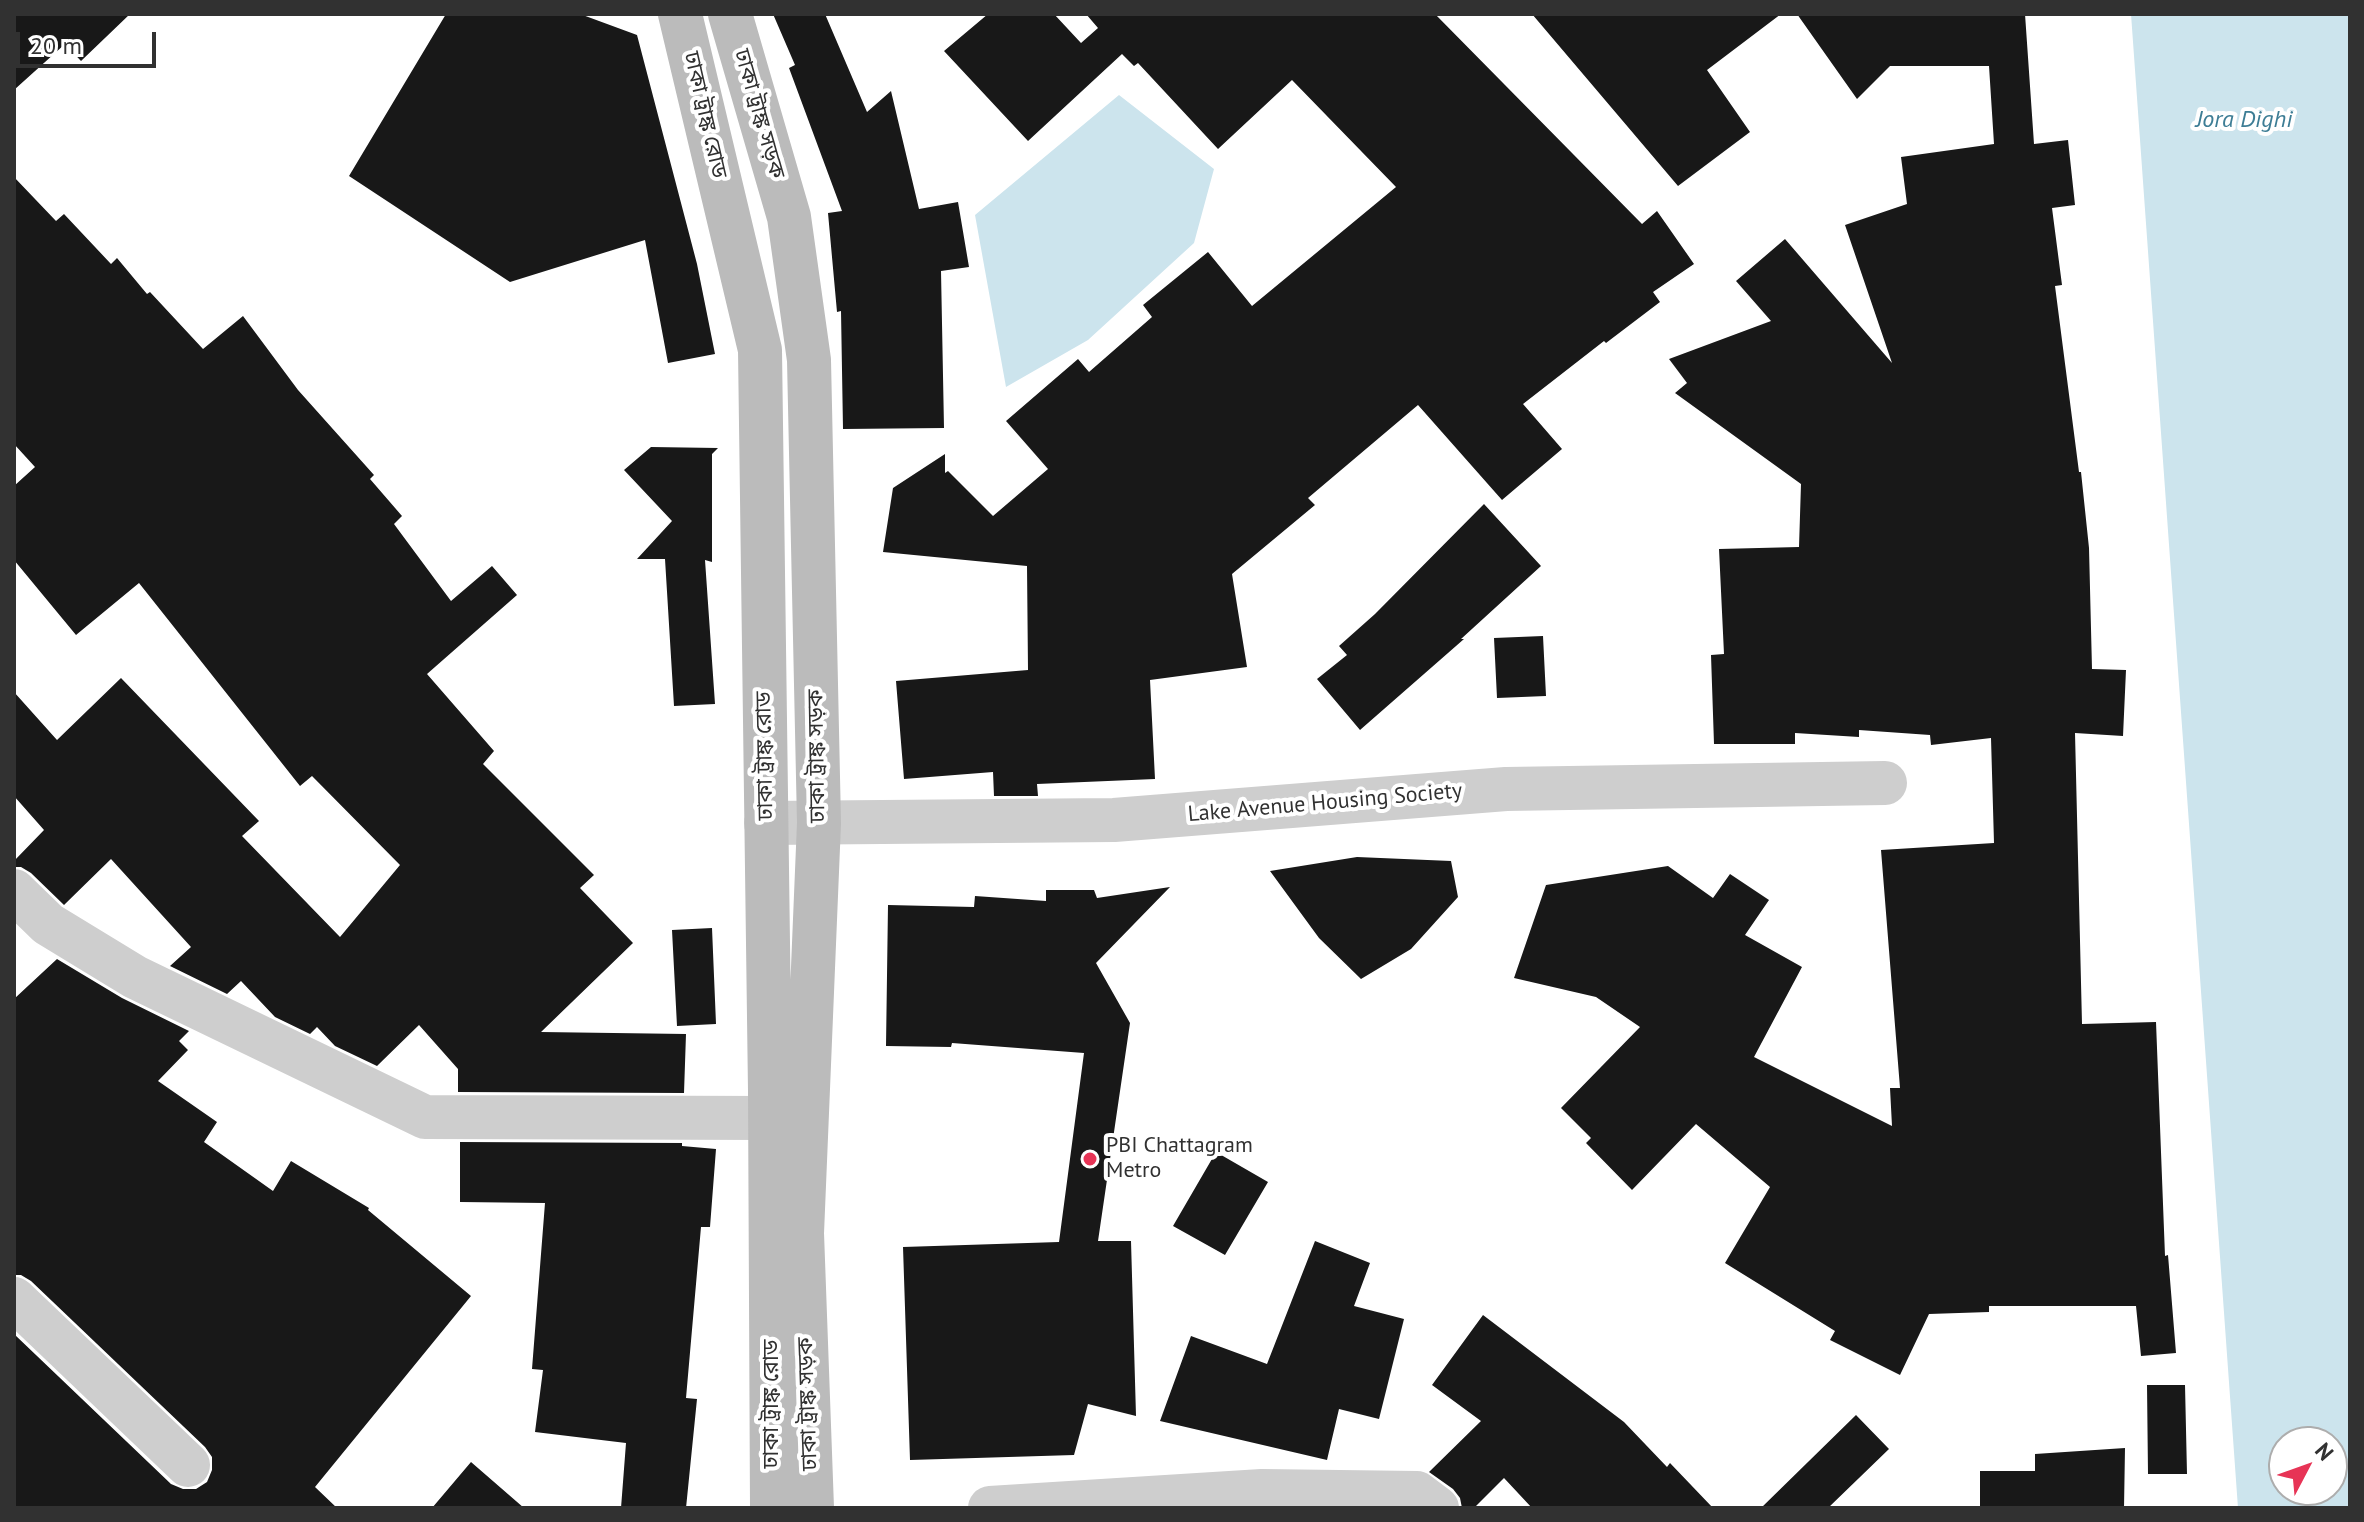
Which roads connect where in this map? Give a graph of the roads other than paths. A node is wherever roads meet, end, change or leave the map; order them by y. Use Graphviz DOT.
graph roads {
  1 [pos="680,14"];
  2 [pos="730,14"];
  3 [pos="1885,783"];
  4 [pos="766,823"];
  5 [pos="819,823"];
  6 [pos="14,891"];
  7 [pos="770,1118"];
  8 [pos="14,1299"];
  9 [pos="188,1465"];
  10 [pos="772,1508"];
  11 [pos="812,1508"];
  12 [pos="990,1508"];
  13 [pos="1437,1508"];
  1 -- 4 [label="main road, ঢাকা ট্রাঙ্ক রোড"];
  2 -- 5 [label="main road, ঢাকা ট্রাঙ্ক সড়ক"];
  3 -- 5 [label="street, Lake Avenue Housing Society"];
  4 -- 5 [label="street, Lake Avenue Housing Society"];
  4 -- 7 [label="main road, ঢাকা ট্রাঙ্ক রোড"];
  5 -- 11 [label="main road, ঢাকা ট্রাঙ্ক সড়ক"];
  6 -- 7 [label="street"];
  7 -- 10 [label="main road, ঢাকা ট্রাঙ্ক রোড"];
  8 -- 9 [label="street"];
  12 -- 13 [label="street"];
}
